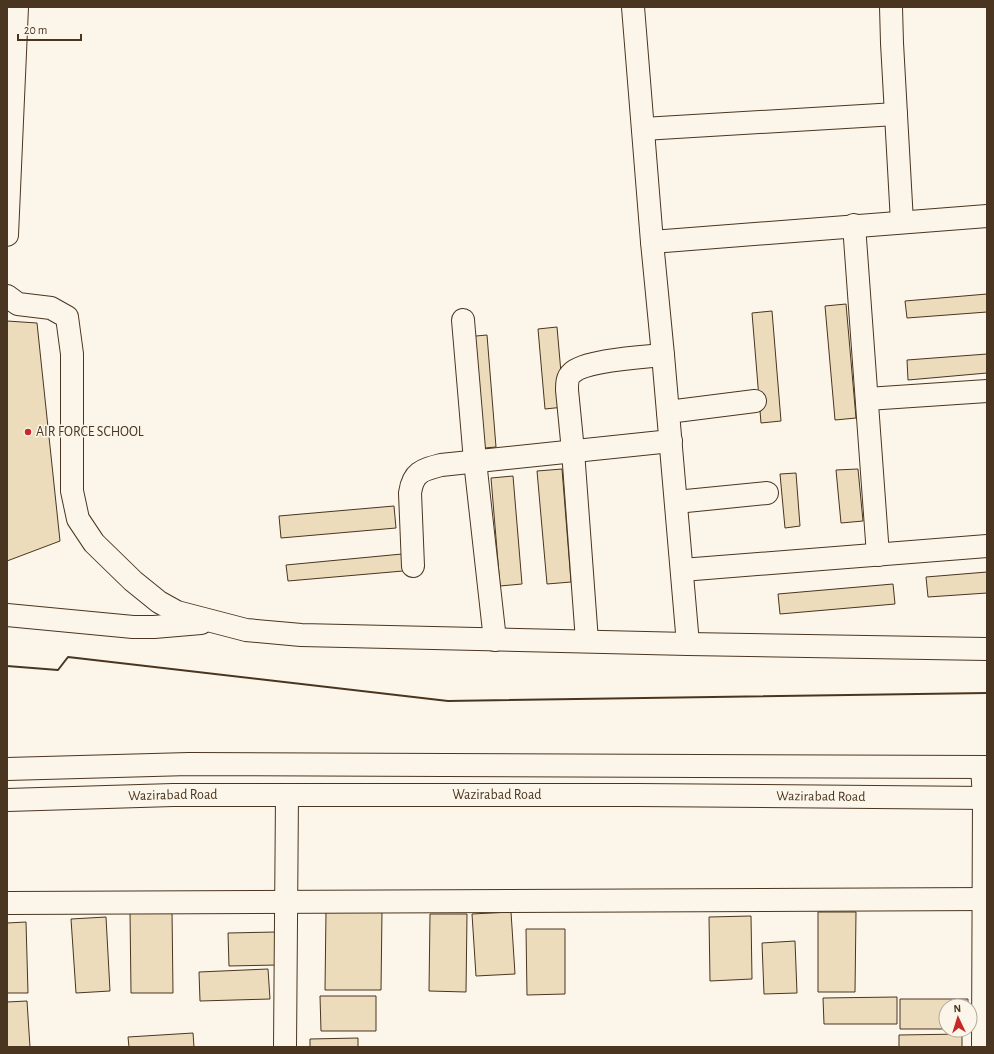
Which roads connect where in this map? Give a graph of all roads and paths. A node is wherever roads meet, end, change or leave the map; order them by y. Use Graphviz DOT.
graph roads {
  1 [pos="17,7"];
  2 [pos="633,7"];
  3 [pos="891,7"];
  4 [pos="896,114"];
  5 [pos="643,129"];
  6 [pos="987,216"];
  7 [pos="902,222"];
  8 [pos="854,225"];
  9 [pos="7,236"];
  10 [pos="652,242"];
  11 [pos="7,296"];
  12 [pos="463,320"];
  13 [pos="663,355"];
  14 [pos="987,391"];
  15 [pos="867,399"];
  16 [pos="755,401"];
  17 [pos="668,412"];
  18 [pos="671,441"];
  19 [pos="573,451"];
  20 [pos="474,461"];
  21 [pos="767,493"];
  22 [pos="676,502"];
  23 [pos="987,546"];
  24 [pos="878,555"];
  25 [pos="413,566"];
  26 [pos="682,570"];
  27 [pos="7,615"];
  28 [pos="213,622"];
  29 [pos="495,640"];
  30 [pos="587,641"];
  31 [pos="688,644"];
  32 [pos="987,649"];
  33 [pos="984,767"];
  34 [pos="7,769"];
  35 [pos="287,795"];
  36 [pos="985,798"];
  37 [pos="7,800"];
  38 [pos="985,899"];
  39 [pos="286,902"];
  40 [pos="7,903"];
  41 [pos="285,1047"];
  42 [pos="983,1047"];
  1 -- 9 [label="main road"];
  2 -- 5 [label="main road"];
  3 -- 4 [label="main road"];
  4 -- 5 [label="main road"];
  4 -- 7 [label="main road"];
  5 -- 10 [label="main road"];
  6 -- 7 [label="main road"];
  7 -- 8 [label="main road"];
  8 -- 10 [label="main road"];
  8 -- 15 [label="main road"];
  10 -- 13 [label="main road"];
  11 -- 28 [label="main road"];
  12 -- 20 [label="main road"];
  13 -- 17 [label="main road"];
  13 -- 19 [label="main road"];
  14 -- 15 [label="main road"];
  15 -- 24 [label="main road"];
  16 -- 17 [label="main road"];
  17 -- 18 [label="main road"];
  18 -- 19 [label="main road"];
  18 -- 22 [label="main road"];
  19 -- 20 [label="main road"];
  19 -- 30 [label="main road"];
  20 -- 25 [label="main road"];
  20 -- 29 [label="main road"];
  21 -- 22 [label="main road"];
  22 -- 26 [label="main road"];
  23 -- 24 [label="main road"];
  24 -- 26 [label="main road"];
  26 -- 31 [label="main road"];
  27 -- 28 [label="main road"];
  28 -- 29 [label="main road"];
  29 -- 30 [label="main road"];
  30 -- 31 [label="main road"];
  31 -- 32 [label="main road"];
  33 -- 34 [label="main road"];
  33 -- 36 [label="main road"];
  35 -- 36 [label="main road, Wazirabad Road"];
  35 -- 37 [label="main road, Wazirabad Road"];
  35 -- 39 [label="main road"];
  36 -- 38 [label="main road"];
  38 -- 39 [label="main road"];
  38 -- 42 [label="main road"];
  39 -- 40 [label="main road"];
  39 -- 41 [label="main road"];
}
